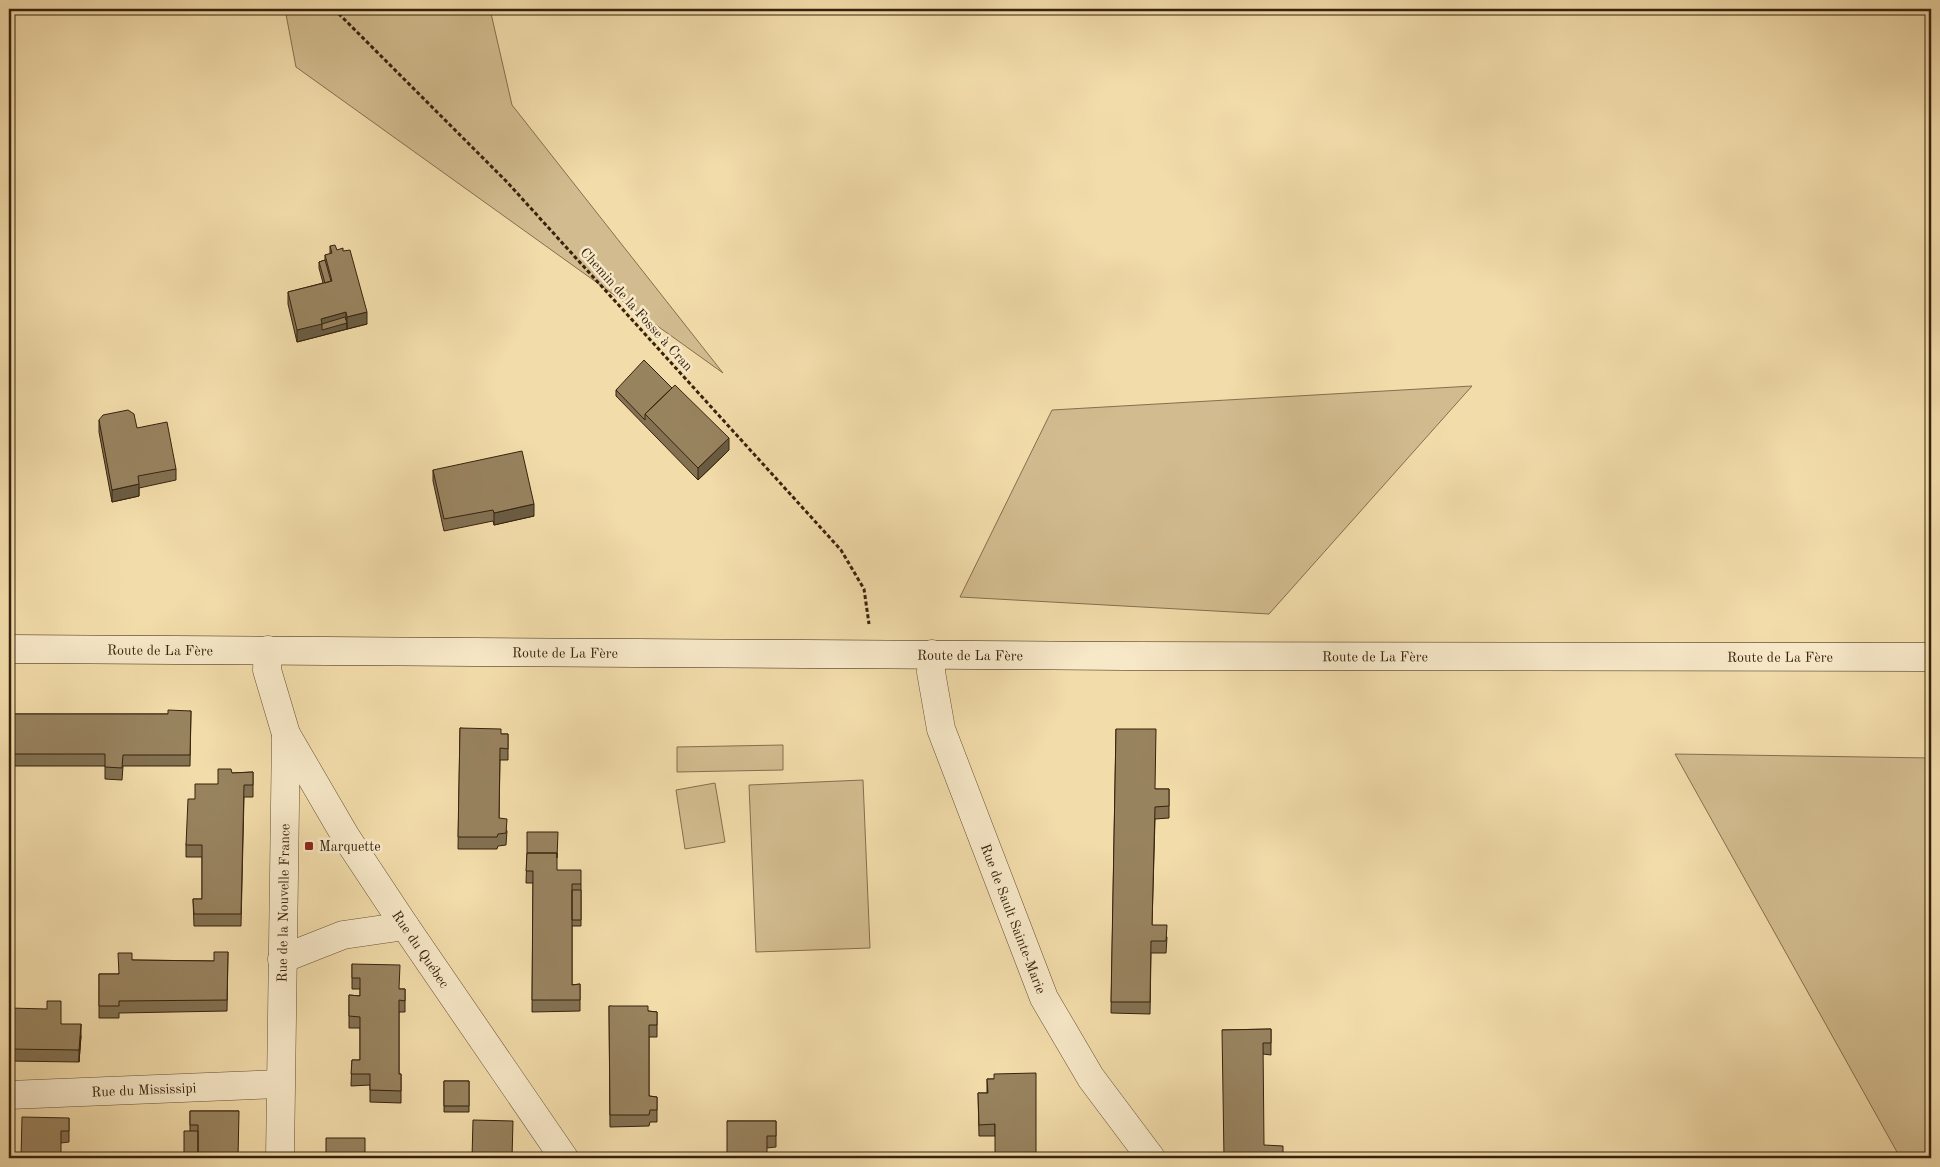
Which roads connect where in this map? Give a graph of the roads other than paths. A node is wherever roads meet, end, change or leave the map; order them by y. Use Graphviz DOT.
graph roads {
  1 [pos="9,649"];
  2 [pos="268,650"];
  3 [pos="932,654"];
  4 [pos="1931,657"];
  5 [pos="286,734"];
  6 [pos="405,926"];
  7 [pos="282,959"];
  8 [pos="280,1084"];
  9 [pos="9,1095"];
  10 [pos="280,1158"];
  11 [pos="564,1158"];
  12 [pos="1151,1158"];
  1 -- 2 [label="street, Route de La Fère"];
  2 -- 3 [label="street, Route de La Fère"];
  2 -- 5 [label="street, Rue de la Nouvelle France"];
  3 -- 4 [label="street, Route de La Fère"];
  3 -- 12 [label="street, Rue de Sault Sainte-Marie"];
  5 -- 6 [label="street, Rue du Québec"];
  5 -- 7 [label="street, Rue de la Nouvelle France"];
  6 -- 7 [label="street"];
  6 -- 11 [label="street, Rue du Québec"];
  7 -- 8 [label="street, Rue de la Nouvelle France"];
  8 -- 9 [label="street, Rue du Mississipi"];
  8 -- 10 [label="street, Rue de la Nouvelle France"];
}
